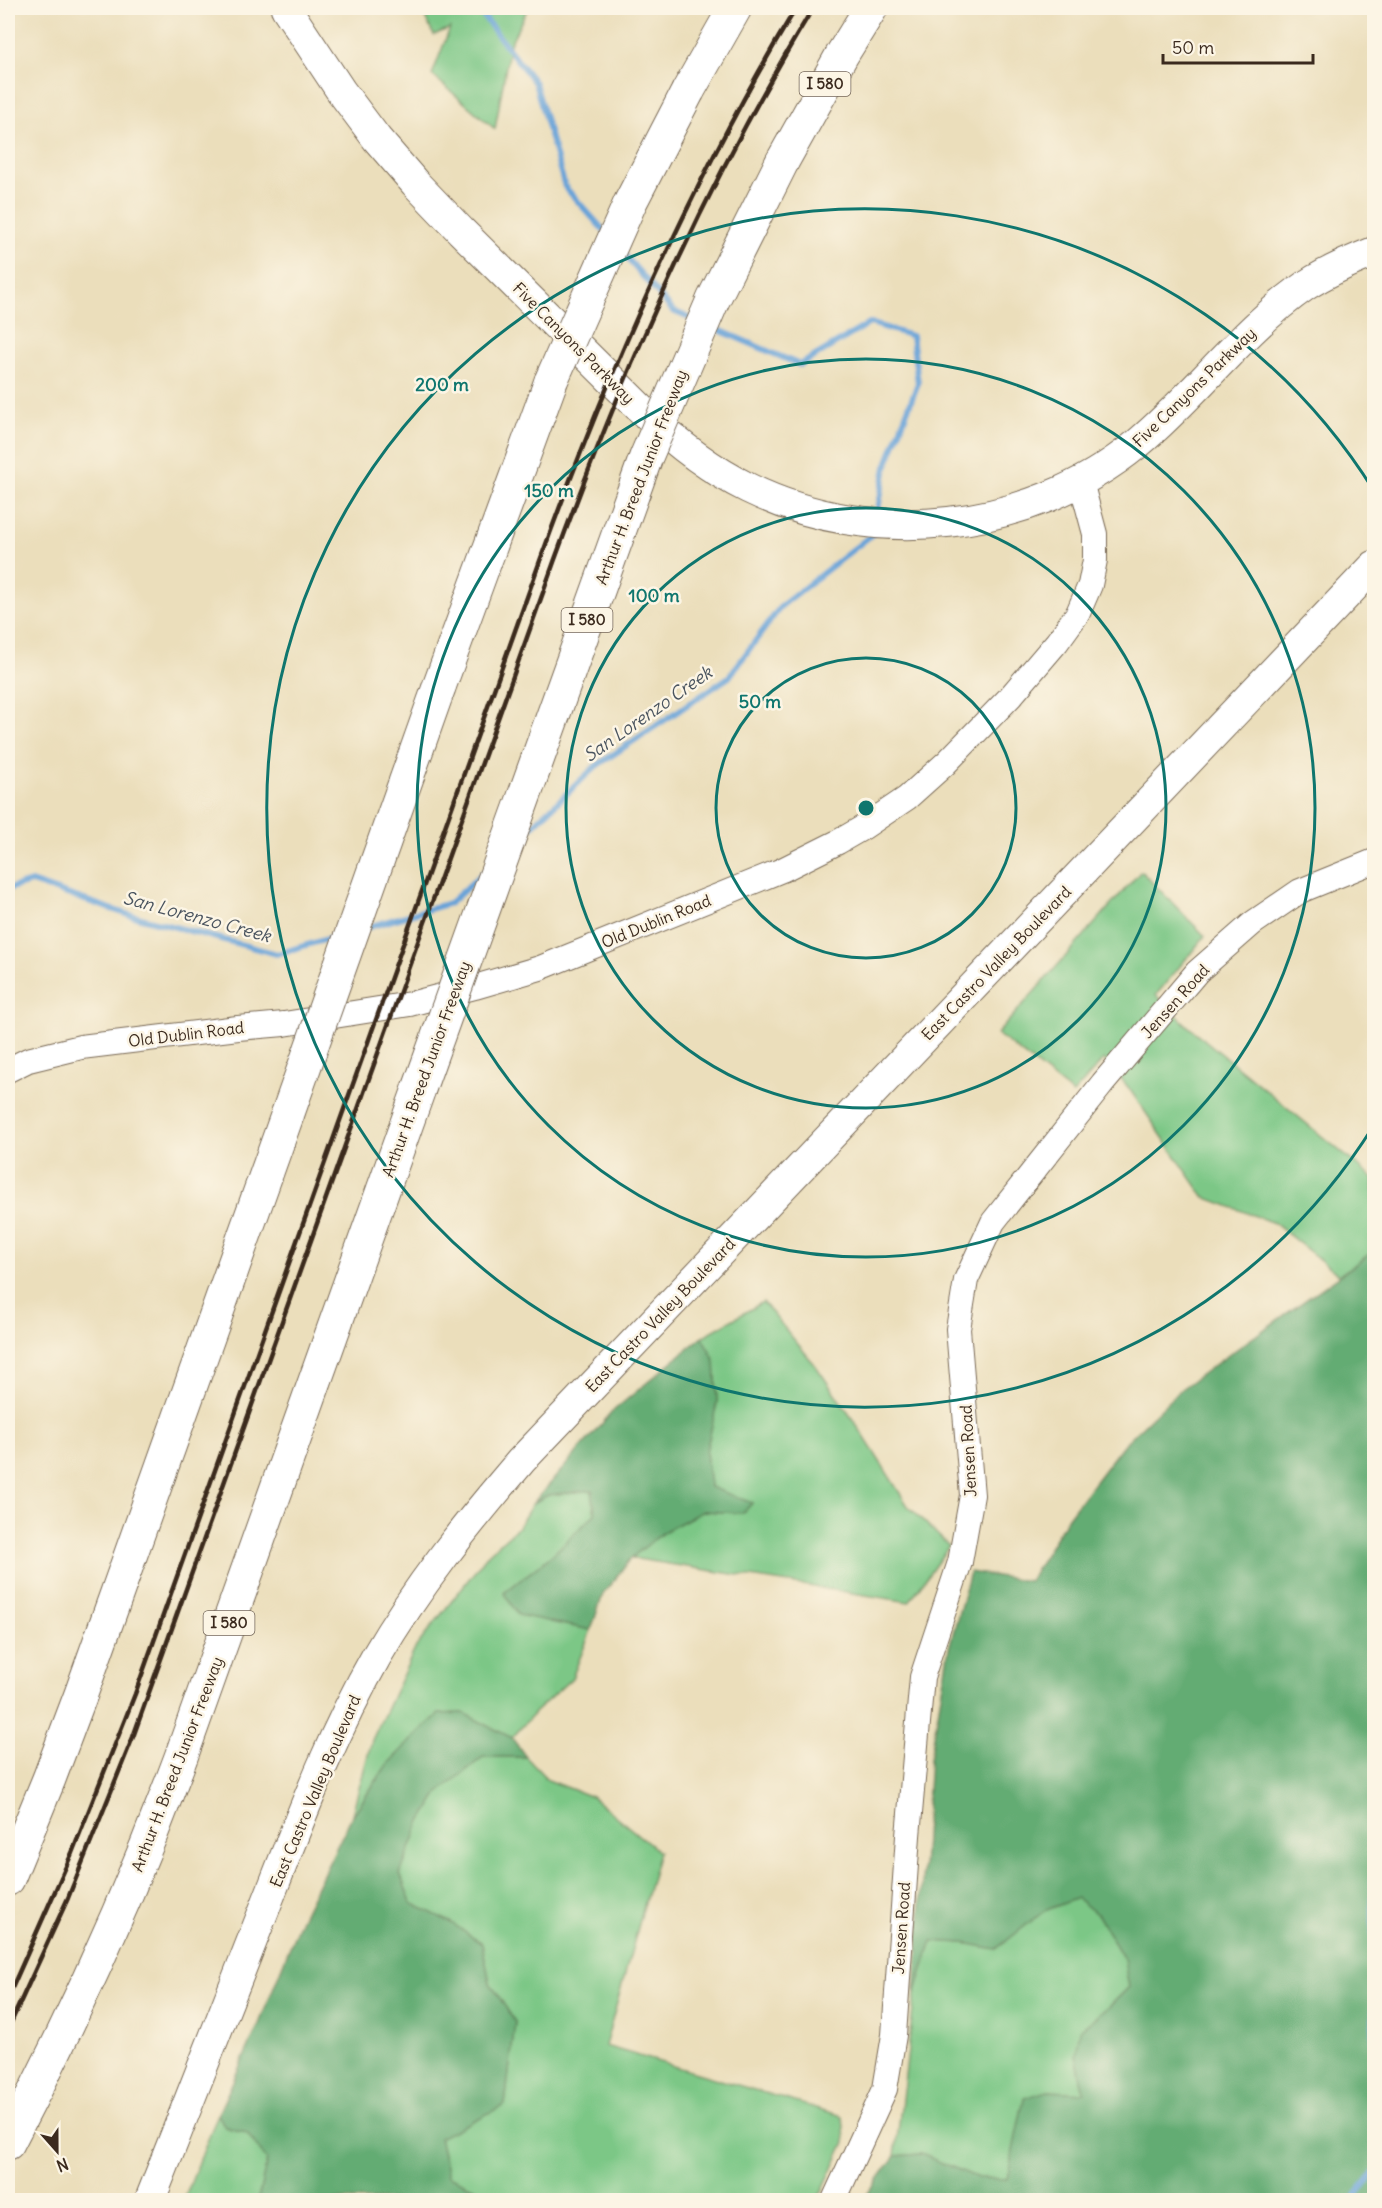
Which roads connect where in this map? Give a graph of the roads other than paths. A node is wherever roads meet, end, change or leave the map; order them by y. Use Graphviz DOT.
graph roads {
  1 [pos="286,8"];
  2 [pos="735,8"];
  3 [pos="871,8"];
  4 [pos="1374,252"];
  5 [pos="1069,488"];
  6 [pos="1374,566"];
  7 [pos="1374,861"];
  8 [pos="8,1070"];
  9 [pos="8,1879"];
  10 [pos="8,2143"];
  11 [pos="150,2200"];
  12 [pos="834,2200"];
  1 -- 5 [label="main road, Five Canyons Parkway"];
  2 -- 9 [label="highway, bridge"];
  3 -- 10 [label="highway, Arthur H. Breed Junior Freeway / I 580, bridge"];
  4 -- 5 [label="main road, Five Canyons Parkway"];
  5 -- 8 [label="street, Old Dublin Road"];
  6 -- 11 [label="main road, East Castro Valley Boulevard"];
  7 -- 12 [label="street, Jensen Road"];
}
